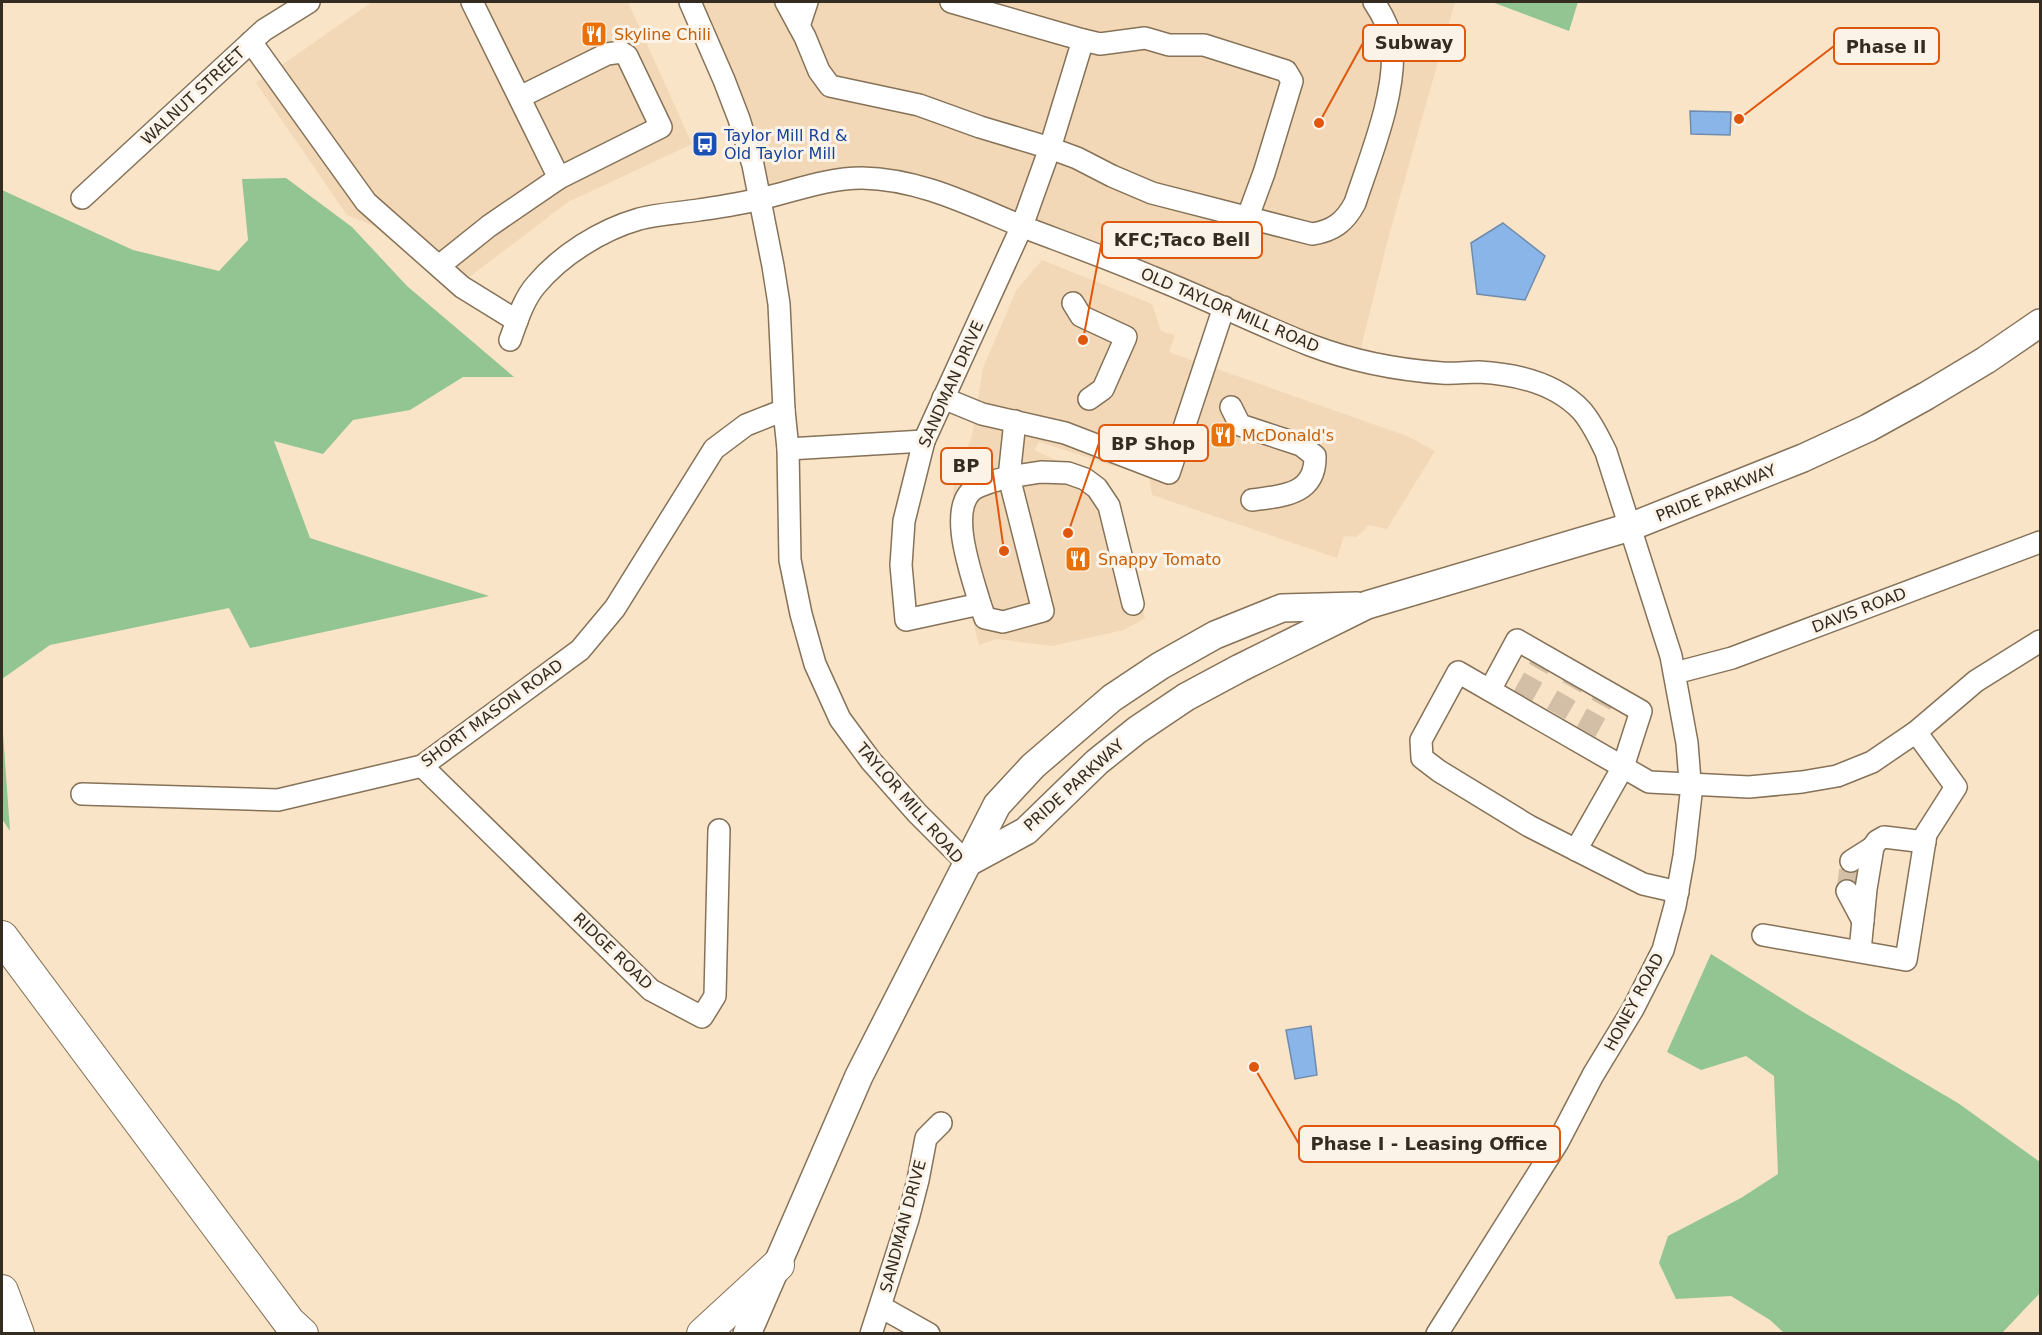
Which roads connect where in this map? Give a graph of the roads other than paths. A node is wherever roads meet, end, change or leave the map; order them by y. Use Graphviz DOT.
graph roads {
  1 [pos="309,2"];
  2 [pos="472,2"];
  3 [pos="690,2"];
  4 [pos="786,2"];
  5 [pos="807,2"];
  6 [pos="951,2"];
  7 [pos="1374,2"];
  8 [pos="799,26"];
  9 [pos="1083,40"];
  10 [pos="251,42"];
  11 [pos="520,98"];
  12 [pos="1050,148"];
  13 [pos="559,178"];
  14 [pos="82,198"];
  15 [pos="759,200"];
  16 [pos="1247,219"];
  17 [pos="1022,226"];
  18 [pos="439,267"];
  19 [pos="1073,303"];
  20 [pos="1224,307"];
  21 [pos="2040,324"];
  22 [pos="943,398"];
  23 [pos="1089,399"];
  24 [pos="1231,407"];
  25 [pos="784,410"];
  26 [pos="1015,421"];
  27 [pos="924,441"];
  28 [pos="788,449"];
  29 [pos="1009,477"];
  30 [pos="1252,500"];
  31 [pos="1630,527"];
  32 [pos="2040,542"];
  33 [pos="980,604"];
  34 [pos="1133,604"];
  35 [pos="1367,605"];
  36 [pos="2040,641"];
  37 [pos="1675,673"];
  38 [pos="1490,690"];
  39 [pos="1916,732"];
  40 [pos="422,766"];
  41 [pos="1623,767"];
  42 [pos="1690,785"];
  43 [pos="82,794"];
  44 [pos="719,830"];
  45 [pos="1925,842"];
  46 [pos="1873,847"];
  47 [pos="1576,850"];
  48 [pos="1851,861"];
  49 [pos="967,863"];
  50 [pos="1846,891"];
  51 [pos="1678,892"];
  52 [pos="1863,921"];
  53 [pos="1763,934"];
  54 [pos="2,937"];
  55 [pos="1860,951"];
  56 [pos="941,1123"];
  57 [pos="778,1264"];
  58 [pos="2,1291"];
  59 [pos="881,1307"];
  60 [pos="747,1333"];
  61 [pos="18,1334"];
  62 [pos="302,1334"];
  63 [pos="703,1334"];
  64 [pos="871,1334"];
  65 [pos="929,1334"];
  66 [pos="1437,1334"];
  1 -- 10 [label="street, WALNUT STREET"];
  2 -- 11 [label="street"];
  3 -- 15 [label="street, TAYLOR MILL ROAD"];
  4 -- 8 [label="street"];
  5 -- 8 [label="street"];
  6 -- 9 [label="street"];
  7 -- 16 [label="street"];
  8 -- 12 [label="street"];
  9 -- 12 [label="street, SANDMAN DRIVE"];
  9 -- 16 [label="street"];
  10 -- 14 [label="street, WALNUT STREET"];
  10 -- 18 [label="street"];
  11 -- 13 [label="street"];
  11 -- 13 [label="street"];
  12 -- 16 [label="street"];
  12 -- 17 [label="street, SANDMAN DRIVE"];
  13 -- 18 [label="street"];
  15 -- 17 [label="street, OLD TAYLOR MILL ROAD"];
  15 -- 18 [label="street, OLD TAYLOR MILL ROAD"];
  15 -- 25 [label="street, TAYLOR MILL ROAD"];
  17 -- 20 [label="street, OLD TAYLOR MILL ROAD"];
  17 -- 22 [label="street, SANDMAN DRIVE"];
  19 -- 23 [label="street"];
  20 -- 26 [label="street"];
  20 -- 31 [label="street, OLD TAYLOR MILL ROAD"];
  21 -- 31 [label="main road, PRIDE PARKWAY"];
  22 -- 26 [label="street"];
  22 -- 27 [label="street, SANDMAN DRIVE"];
  24 -- 30 [label="street"];
  25 -- 28 [label="street, TAYLOR MILL ROAD"];
  25 -- 40 [label="street, SHORT MASON ROAD"];
  26 -- 29 [label="street"];
  27 -- 28 [label="street"];
  27 -- 33 [label="street, SANDMAN DRIVE"];
  28 -- 49 [label="street, TAYLOR MILL ROAD"];
  29 -- 33 [label="street"];
  29 -- 33 [label="street"];
  29 -- 34 [label="street"];
  31 -- 35 [label="main road, PRIDE PARKWAY"];
  31 -- 37 [label="street, HONEY ROAD"];
  32 -- 37 [label="street, DAVIS ROAD"];
  35 -- 49 [label="main road, PRIDE PARKWAY"];
  35 -- 49 [label="main road, PRIDE PARKWAY"];
  36 -- 39 [label="street"];
  37 -- 42 [label="street, HONEY ROAD"];
  38 -- 41 [label="street"];
  38 -- 41 [label="street"];
  38 -- 47 [label="street"];
  39 -- 42 [label="street"];
  39 -- 45 [label="street"];
  40 -- 43 [label="street, SHORT MASON ROAD"];
  40 -- 44 [label="street, RIDGE ROAD"];
  41 -- 42 [label="street"];
  41 -- 47 [label="street"];
  42 -- 51 [label="street, HONEY ROAD"];
  45 -- 46 [label="street"];
  45 -- 55 [label="street"];
  46 -- 48 [label="street"];
  46 -- 52 [label="street"];
  47 -- 51 [label="street"];
  49 -- 57 [label="main road, TAYLOR MILL ROAD"];
  50 -- 52 [label="street"];
  51 -- 66 [label="street, HONEY ROAD"];
  52 -- 55 [label="street"];
  53 -- 55 [label="street"];
  54 -- 62 [label="highway"];
  56 -- 59 [label="street, SANDMAN DRIVE"];
  57 -- 60 [label="main road, TAYLOR MILL ROAD"];
  57 -- 63 [label="highway"];
  58 -- 61 [label="highway"];
  59 -- 64 [label="street, SANDMAN DRIVE"];
  59 -- 65 [label="street"];
}
